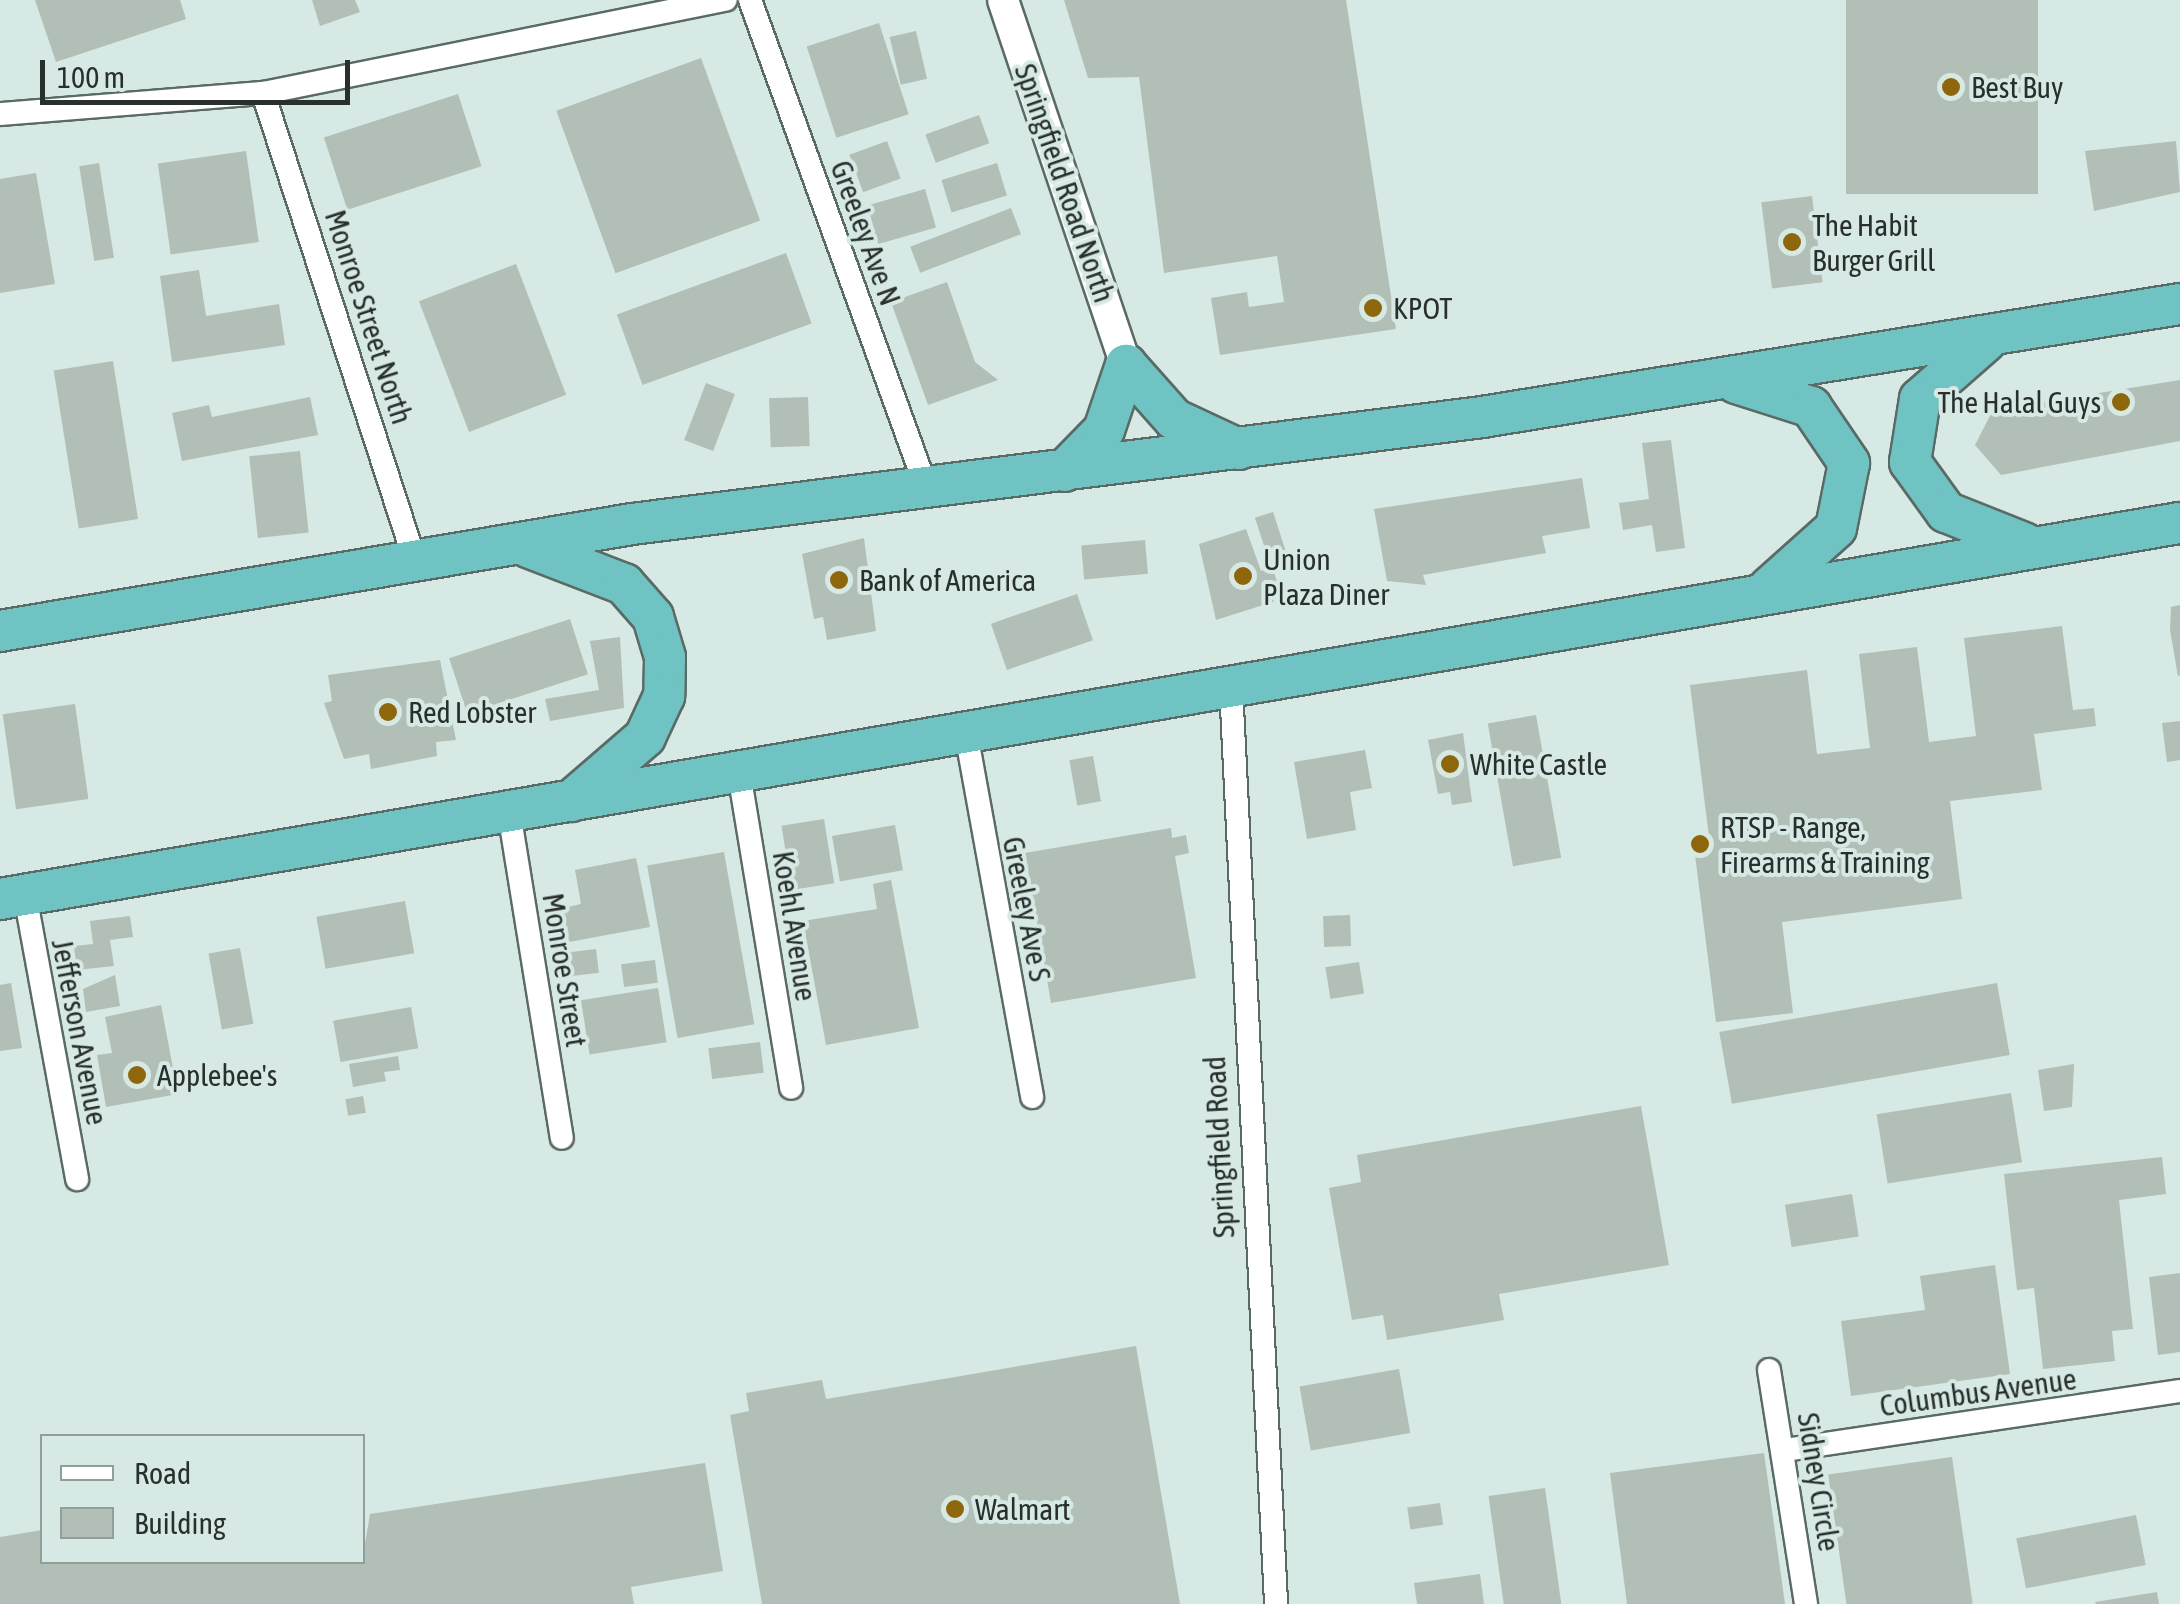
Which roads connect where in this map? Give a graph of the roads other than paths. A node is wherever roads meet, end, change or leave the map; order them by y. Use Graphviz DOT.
graph roads {
  1 [pos="726,0"];
  2 [pos="750,0"];
  3 [pos="1002,0"];
  4 [pos="264,93"];
  5 [pos="0,114"];
  6 [pos="2180,304"];
  7 [pos="2003,332"];
  8 [pos="1126,366"];
  9 [pos="1721,380"];
  10 [pos="1242,450"];
  11 [pos="1064,471"];
  12 [pos="926,487"];
  13 [pos="2180,523"];
  14 [pos="513,544"];
  15 [pos="2034,546"];
  16 [pos="416,561"];
  17 [pos="1766,591"];
  18 [pos="0,632"];
  19 [pos="1231,686"];
  20 [pos="966,733"];
  21 [pos="739,773"];
  22 [pos="568,803"];
  23 [pos="509,812"];
  24 [pos="12,897"];
  25 [pos="791,1088"];
  26 [pos="1032,1097"];
  27 [pos="562,1138"];
  28 [pos="76,1179"];
  29 [pos="1770,1370"];
  30 [pos="2180,1392"];
  31 [pos="1786,1450"];
  32 [pos="1276,1604"];
  33 [pos="1806,1604"];
  1 -- 4 [label="street"];
  2 -- 12 [label="street, Greeley Ave N"];
  3 -- 8 [label="street, Springfield Road North"];
  4 -- 5 [label="street"];
  4 -- 16 [label="street, Monroe Street North"];
  6 -- 7 [label="highway"];
  7 -- 9 [label="highway"];
  7 -- 15 [label="highway"];
  8 -- 10 [label="highway"];
  8 -- 11 [label="highway"];
  9 -- 10 [label="highway"];
  9 -- 17 [label="highway"];
  10 -- 11 [label="highway"];
  11 -- 12 [label="highway"];
  12 -- 14 [label="highway"];
  13 -- 15 [label="highway"];
  14 -- 16 [label="highway"];
  14 -- 22 [label="highway"];
  15 -- 17 [label="highway"];
  16 -- 18 [label="highway"];
  17 -- 19 [label="highway"];
  19 -- 20 [label="highway"];
  19 -- 32 [label="street, Springfield Road"];
  20 -- 21 [label="highway"];
  20 -- 26 [label="street, Greeley Ave S"];
  21 -- 22 [label="highway"];
  21 -- 25 [label="street, Koehl Avenue"];
  22 -- 23 [label="highway"];
  23 -- 24 [label="highway"];
  23 -- 27 [label="street, Monroe Street"];
  24 -- 28 [label="street, Jefferson Avenue"];
  29 -- 31 [label="street, Sidney Circle"];
  30 -- 31 [label="street, Columbus Avenue"];
  31 -- 33 [label="street, Sidney Circle"];
}
